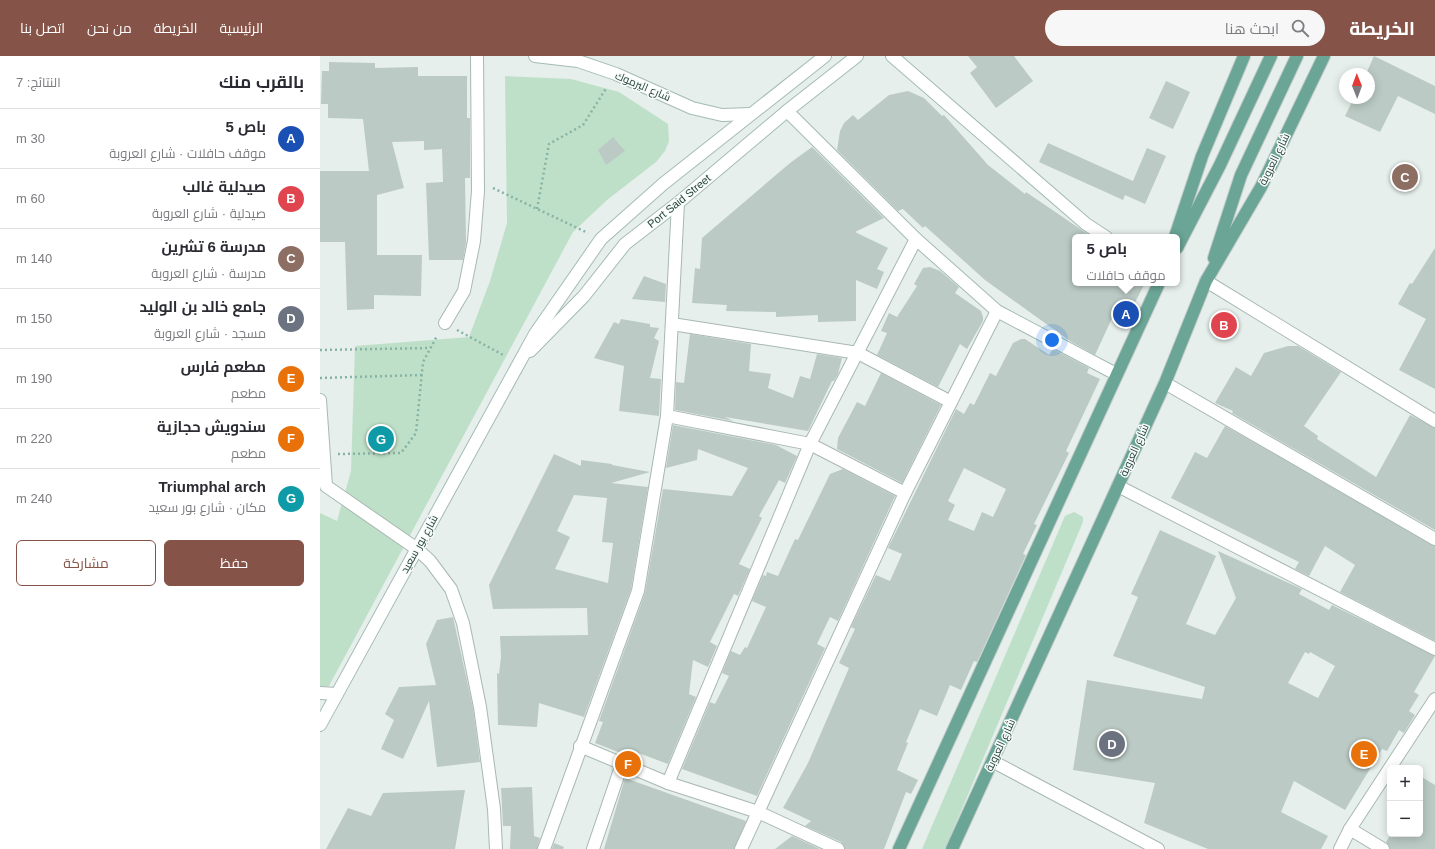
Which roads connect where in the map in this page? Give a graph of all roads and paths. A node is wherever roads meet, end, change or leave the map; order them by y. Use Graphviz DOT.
graph roads {
  1 [pos="477,56"];
  2 [pos="535,56"];
  3 [pos="824,56"];
  4 [pos="857,56"];
  5 [pos="892,56"];
  6 [pos="1244,56"];
  7 [pos="1271,56"];
  8 [pos="1296,56"];
  9 [pos="1324,56"];
  10 [pos="616,74"];
  11 [pos="787,111"];
  12 [pos="750,114"];
  13 [pos="478,180"];
  14 [pos="678,203"];
  15 [pos="538,209"];
  16 [pos="1101,234"];
  17 [pos="1176,234"];
  18 [pos="601,239"];
  19 [pos="916,239"];
  20 [pos="1180,242"];
  21 [pos="1206,281"];
  22 [pos="1158,286"];
  23 [pos="997,311"];
  24 [pos="444,323"];
  25 [pos="672,324"];
  26 [pos="431,348"];
  27 [pos="320,350"];
  28 [pos="858,353"];
  29 [pos="518,363"];
  30 [pos="422,374"];
  31 [pos="1116,374"];
  32 [pos="320,378"];
  33 [pos="1165,383"];
  34 [pos="320,400"];
  35 [pos="951,402"];
  36 [pos="667,416"];
  37 [pos="1435,420"];
  38 [pos="320,424"];
  39 [pos="810,444"];
  40 [pos="324,454"];
  41 [pos="1118,486"];
  42 [pos="905,493"];
  43 [pos="1435,539"];
  44 [pos="416,549"];
  45 [pos="1435,649"];
  46 [pos="320,693"];
  47 [pos="337,694"];
  48 [pos="1435,699"];
  49 [pos="320,725"];
  50 [pos="580,746"];
  51 [pos="992,761"];
  52 [pos="622,764"];
  53 [pos="668,783"];
  54 [pos="758,812"];
  55 [pos="1350,829"];
  56 [pos="496,849"];
  57 [pos="544,849"];
  58 [pos="593,849"];
  59 [pos="741,849"];
  60 [pos="838,849"];
  61 [pos="899,849"];
  62 [pos="952,849"];
  63 [pos="1158,849"];
  64 [pos="1340,849"];
  65 [pos="1383,849"];
  1 -- 13 [label="street"];
  2 -- 10 [label="street, شارع اليرموك"];
  3 -- 12 [label="street"];
  4 -- 11 [label="street, Port Said Street"];
  5 -- 16 [label="street"];
  6 -- 17 [label="main road"];
  7 -- 20 [label="main road"];
  8 -- 21 [label="main road"];
  9 -- 21 [label="main road, شارع العروبة"];
  10 -- 12 [label="street, شارع اليرموك"];
  10 -- 15 [label="path"];
  11 -- 14 [label="street, Port Said Street"];
  11 -- 19 [label="street"];
  12 -- 18 [label="street"];
  13 -- 15 [label="path"];
  13 -- 24 [label="street"];
  14 -- 25 [label="street"];
  14 -- 29 [label="street, Port Said Street"];
  15 -- 18 [label="path"];
  18 -- 29 [label="street"];
  19 -- 23 [label="street"];
  19 -- 28 [label="street"];
  21 -- 33 [label="main road, شارع العروبة"];
  21 -- 37 [label="street"];
  22 -- 31 [label="main road"];
  23 -- 31 [label="street"];
  23 -- 35 [label="street"];
  24 -- 26 [label="path"];
  24 -- 29 [label="path"];
  25 -- 28 [label="street"];
  25 -- 36 [label="street"];
  26 -- 27 [label="path"];
  26 -- 30 [label="path"];
  28 -- 35 [label="street"];
  28 -- 39 [label="street"];
  29 -- 44 [label="street, شارع بور سعيد"];
  30 -- 32 [label="path"];
  30 -- 40 [label="path"];
  31 -- 61 [label="main road"];
  33 -- 41 [label="main road, شارع العروبة"];
  33 -- 43 [label="street"];
  34 -- 38 [label="street"];
  35 -- 42 [label="street"];
  36 -- 39 [label="street"];
  36 -- 50 [label="street"];
  38 -- 40 [label="street"];
  39 -- 42 [label="street"];
  39 -- 53 [label="street"];
  40 -- 44 [label="street"];
  41 -- 45 [label="street"];
  41 -- 51 [label="main road, شارع العروبة"];
  42 -- 54 [label="street"];
  44 -- 47 [label="street, شارع بور سعيد"];
  44 -- 56 [label="street"];
  46 -- 47 [label="street"];
  47 -- 49 [label="street, شارع بور سعيد"];
  48 -- 55 [label="street"];
  50 -- 52 [label="street"];
  50 -- 57 [label="street"];
  51 -- 62 [label="main road, شارع العروبة"];
  51 -- 63 [label="street"];
  52 -- 53 [label="street"];
  52 -- 58 [label="street"];
  53 -- 54 [label="street"];
  54 -- 59 [label="street"];
  54 -- 60 [label="street"];
  55 -- 64 [label="street"];
  55 -- 65 [label="street"];
}
